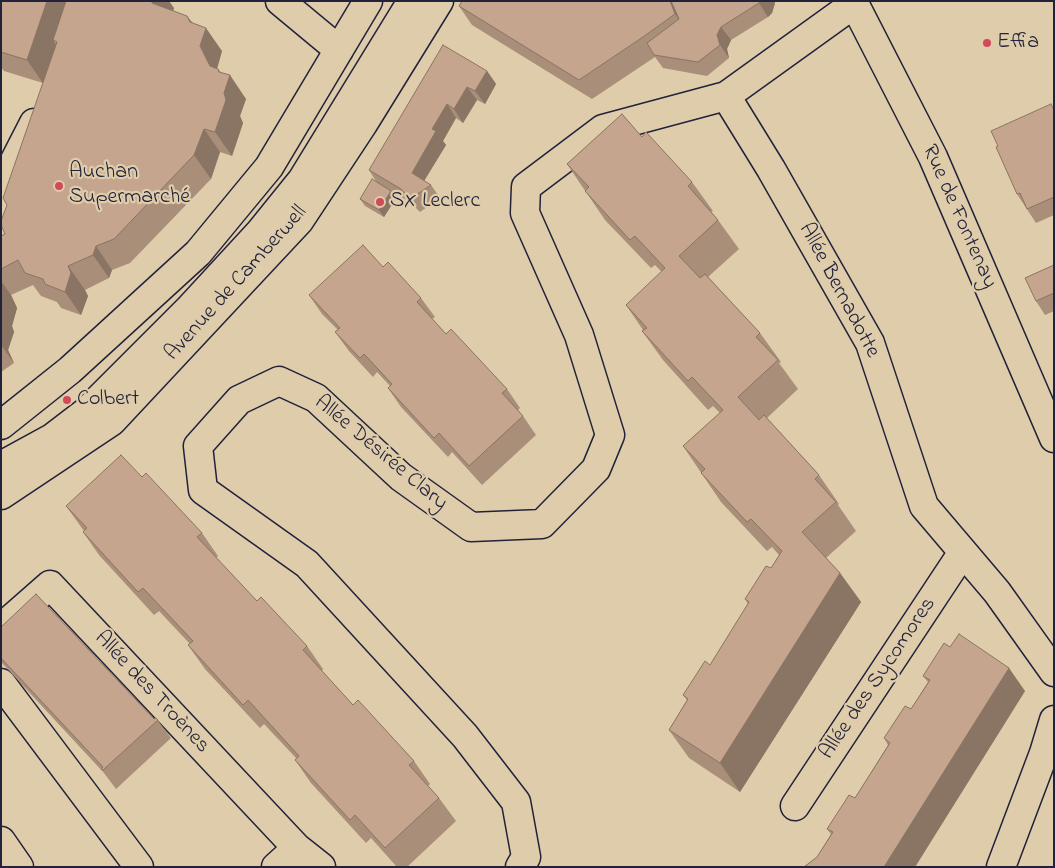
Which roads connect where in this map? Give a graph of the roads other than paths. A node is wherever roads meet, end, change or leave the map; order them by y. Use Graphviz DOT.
graph roads {
  1 [pos="280,1"];
  2 [pos="368,1"];
  3 [pos="412,1"];
  4 [pos="439,1"];
  5 [pos="853,2"];
  6 [pos="339,50"];
  7 [pos="726,96"];
  8 [pos="46,99"];
  9 [pos="5,166"];
  10 [pos="1,205"];
  11 [pos="1,425"];
  12 [pos="1054,438"];
  13 [pos="1,466"];
  14 [pos="1,495"];
  15 [pos="963,552"];
  16 [pos="1,628"];
  17 [pos="1054,672"];
  18 [pos="1,683"];
  19 [pos="1054,720"];
  20 [pos="794,806"];
  21 [pos="1,841"];
  22 [pos="297,848"];
  23 [pos="19,867"];
  24 [pos="139,867"];
  25 [pos="276,867"];
  26 [pos="321,867"];
  27 [pos="520,867"];
  28 [pos="1001,867"];
  1 -- 6 [label="street"];
  2 -- 6 [label="street"];
  3 -- 13 [label="street, Avenue de Camberwell"];
  4 -- 14 [label="street, Avenue de Camberwell"];
  5 -- 7 [label="street"];
  5 -- 12 [label="street, Rue de Fontenay"];
  6 -- 11 [label="street"];
  7 -- 15 [label="street, Allée Bernadotte"];
  7 -- 27 [label="street, Allée Désirée Clary"];
  8 -- 9 [label="street"];
  9 -- 10 [label="street"];
  15 -- 17 [label="street, Allée Bernadotte"];
  15 -- 20 [label="street, Allée des Sycomores"];
  16 -- 22 [label="street, Allée des Troènes"];
  18 -- 24 [label="street"];
  19 -- 28 [label="street"];
  21 -- 23 [label="street"];
  22 -- 25 [label="street"];
  22 -- 26 [label="street"];
}
